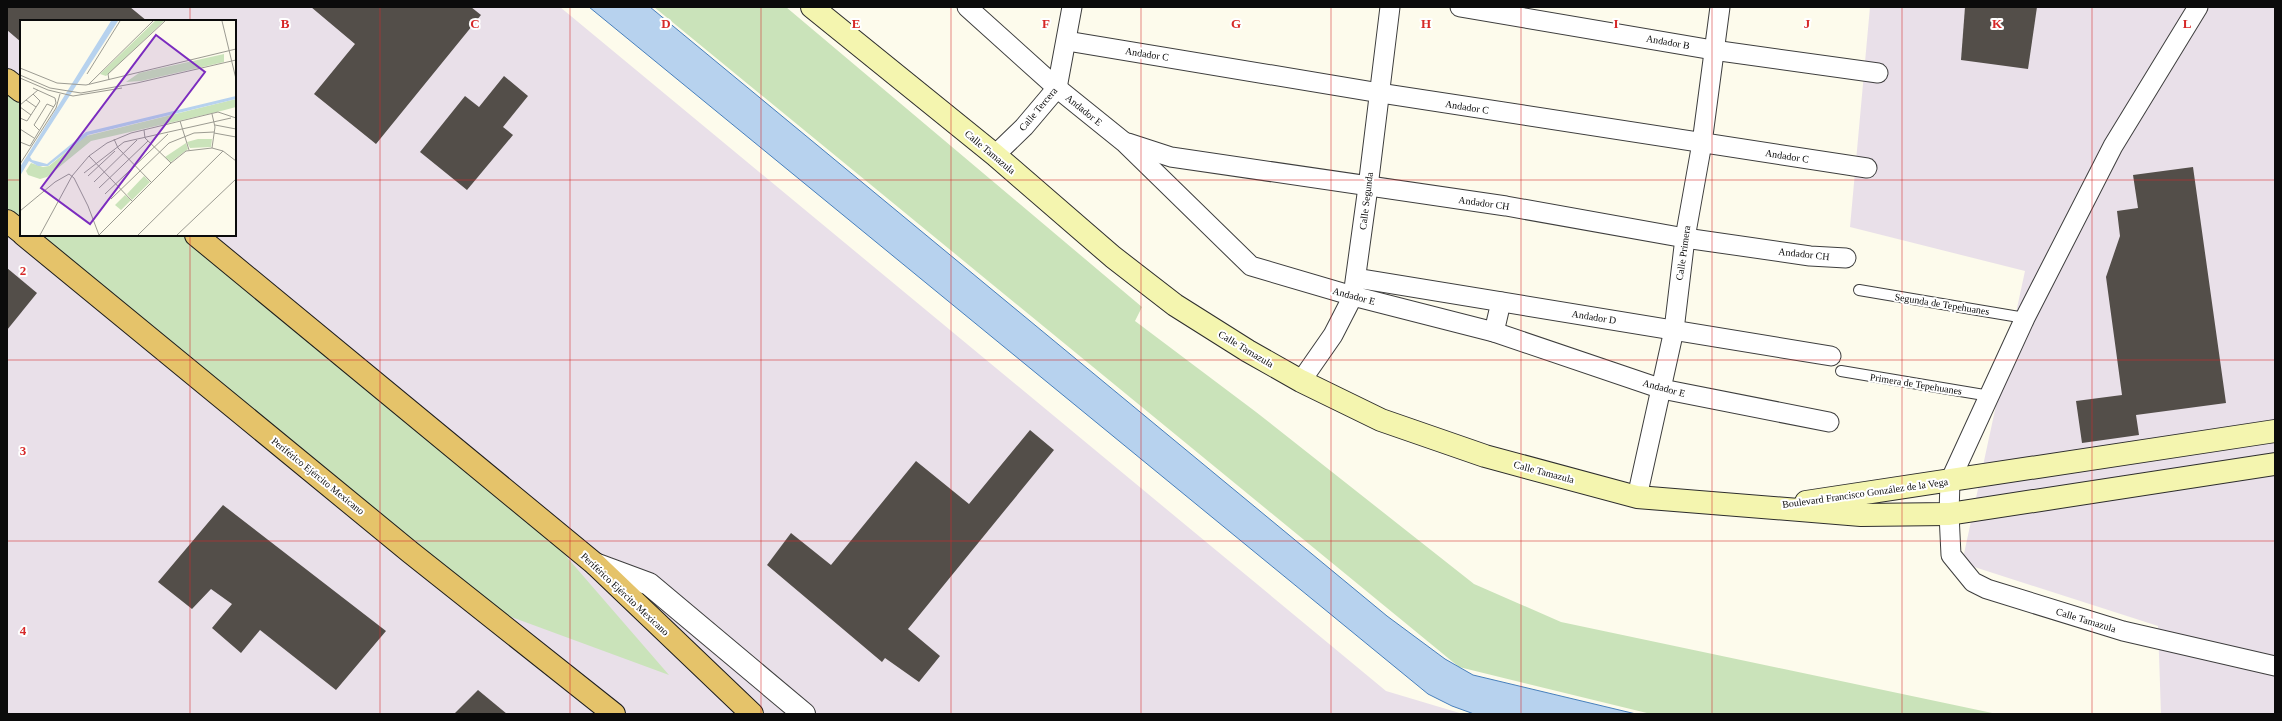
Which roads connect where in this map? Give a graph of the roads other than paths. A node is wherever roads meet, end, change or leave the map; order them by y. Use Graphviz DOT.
graph roads {
  1 [pos="812,7"];
  2 [pos="967,7"];
  3 [pos="1072,7"];
  4 [pos="1390,7"];
  5 [pos="1460,7"];
  6 [pos="1720,7"];
  7 [pos="2198,7"];
  8 [pos="1067,41"];
  9 [pos="1713,50"];
  10 [pos="1878,73"];
  11 [pos="7,80"];
  12 [pos="1057,88"];
  13 [pos="20,90"];
  14 [pos="1380,93"];
  15 [pos="1124,142"];
  16 [pos="1702,143"];
  17 [pos="995,155"];
  18 [pos="1867,168"];
  19 [pos="1368,187"];
  20 [pos="7,221"];
  21 [pos="20,231"];
  22 [pos="25,236"];
  23 [pos="197,236"];
  24 [pos="1685,238"];
  25 [pos="1846,258"];
  26 [pos="1354,287"];
  27 [pos="1859,290"];
  28 [pos="1501,302"];
  29 [pos="2025,318"];
  30 [pos="1674,330"];
  31 [pos="1494,332"];
  32 [pos="1831,356"];
  33 [pos="1841,372"];
  34 [pos="1301,381"];
  35 [pos="1662,389"];
  36 [pos="1990,396"];
  37 [pos="1829,422"];
  38 [pos="2275,431"];
  39 [pos="2190,444"];
  40 [pos="2275,464"];
  41 [pos="2196,476"];
  42 [pos="1950,481"];
  43 [pos="1637,497"];
  44 [pos="1769,508"];
  45 [pos="1949,514"];
  46 [pos="595,564"];
  47 [pos="2275,666"];
  48 [pos="614,714"];
  49 [pos="752,714"];
  50 [pos="804,714"];
  1 -- 17 [label="main road, Calle Tamazula"];
  2 -- 12 [label="street, Andador E"];
  3 -- 8 [label="street, Calle Tercera"];
  4 -- 14 [label="street, Calle Segunda"];
  5 -- 9 [label="street, Andador B"];
  6 -- 9 [label="street, Calle Primera"];
  7 -- 29 [label="street"];
  8 -- 12 [label="street, Calle Tercera"];
  8 -- 14 [label="street, Andador C"];
  9 -- 10 [label="street, Andador B"];
  9 -- 16 [label="street, Calle Primera"];
  11 -- 13 [label="highway"];
  12 -- 15 [label="street, Andador E"];
  12 -- 17 [label="street, Calle Tercera"];
  14 -- 16 [label="street, Andador C"];
  14 -- 19 [label="street, Calle Segunda"];
  15 -- 19 [label="street, Andador CH"];
  15 -- 26 [label="street, Andador E"];
  16 -- 18 [label="street, Andador C"];
  16 -- 24 [label="street, Calle Primera"];
  17 -- 34 [label="main road, Calle Tamazula"];
  19 -- 24 [label="street, Andador CH"];
  19 -- 26 [label="street, Calle Segunda"];
  20 -- 21 [label="highway"];
  22 -- 48 [label="highway, Periférico Ejército Mexicano"];
  23 -- 46 [label="highway, Periférico Ejército Mexicano"];
  24 -- 25 [label="street, Andador CH"];
  24 -- 30 [label="street, Calle Primera"];
  26 -- 28 [label="street, Andador D"];
  26 -- 31 [label="street, Andador E"];
  26 -- 34 [label="street, Calle Segunda"];
  27 -- 29 [label="lane, Segunda de Tepehuanes"];
  28 -- 30 [label="street, Andador D"];
  28 -- 31 [label="street"];
  29 -- 36 [label="street"];
  30 -- 32 [label="street, Andador D"];
  30 -- 35 [label="street, Calle Primera"];
  31 -- 35 [label="street, Andador E"];
  33 -- 36 [label="lane, Primera de Tepehuanes"];
  34 -- 43 [label="main road, Calle Tamazula"];
  35 -- 37 [label="street, Andador E"];
  35 -- 43 [label="street, Calle Primera"];
  36 -- 42 [label="street"];
  38 -- 39 [label="main road, Boulevard Francisco González de la Vega"];
  39 -- 41 [label="main road"];
  39 -- 42 [label="main road, Boulevard Francisco González de la Vega"];
  40 -- 41 [label="main road, Boulevard Francisco González de la Vega"];
  41 -- 45 [label="main road, Boulevard Francisco González de la Vega"];
  42 -- 44 [label="main road, Boulevard Francisco González de la Vega"];
  42 -- 45 [label="street, Calle Tamazula"];
  43 -- 44 [label="main road, Calle Tamazula"];
  44 -- 45 [label="main road, Boulevard Francisco González de la Vega"];
  45 -- 47 [label="street, Calle Tamazula"];
  46 -- 49 [label="highway, Periférico Ejército Mexicano"];
  46 -- 50 [label="street"];
}
